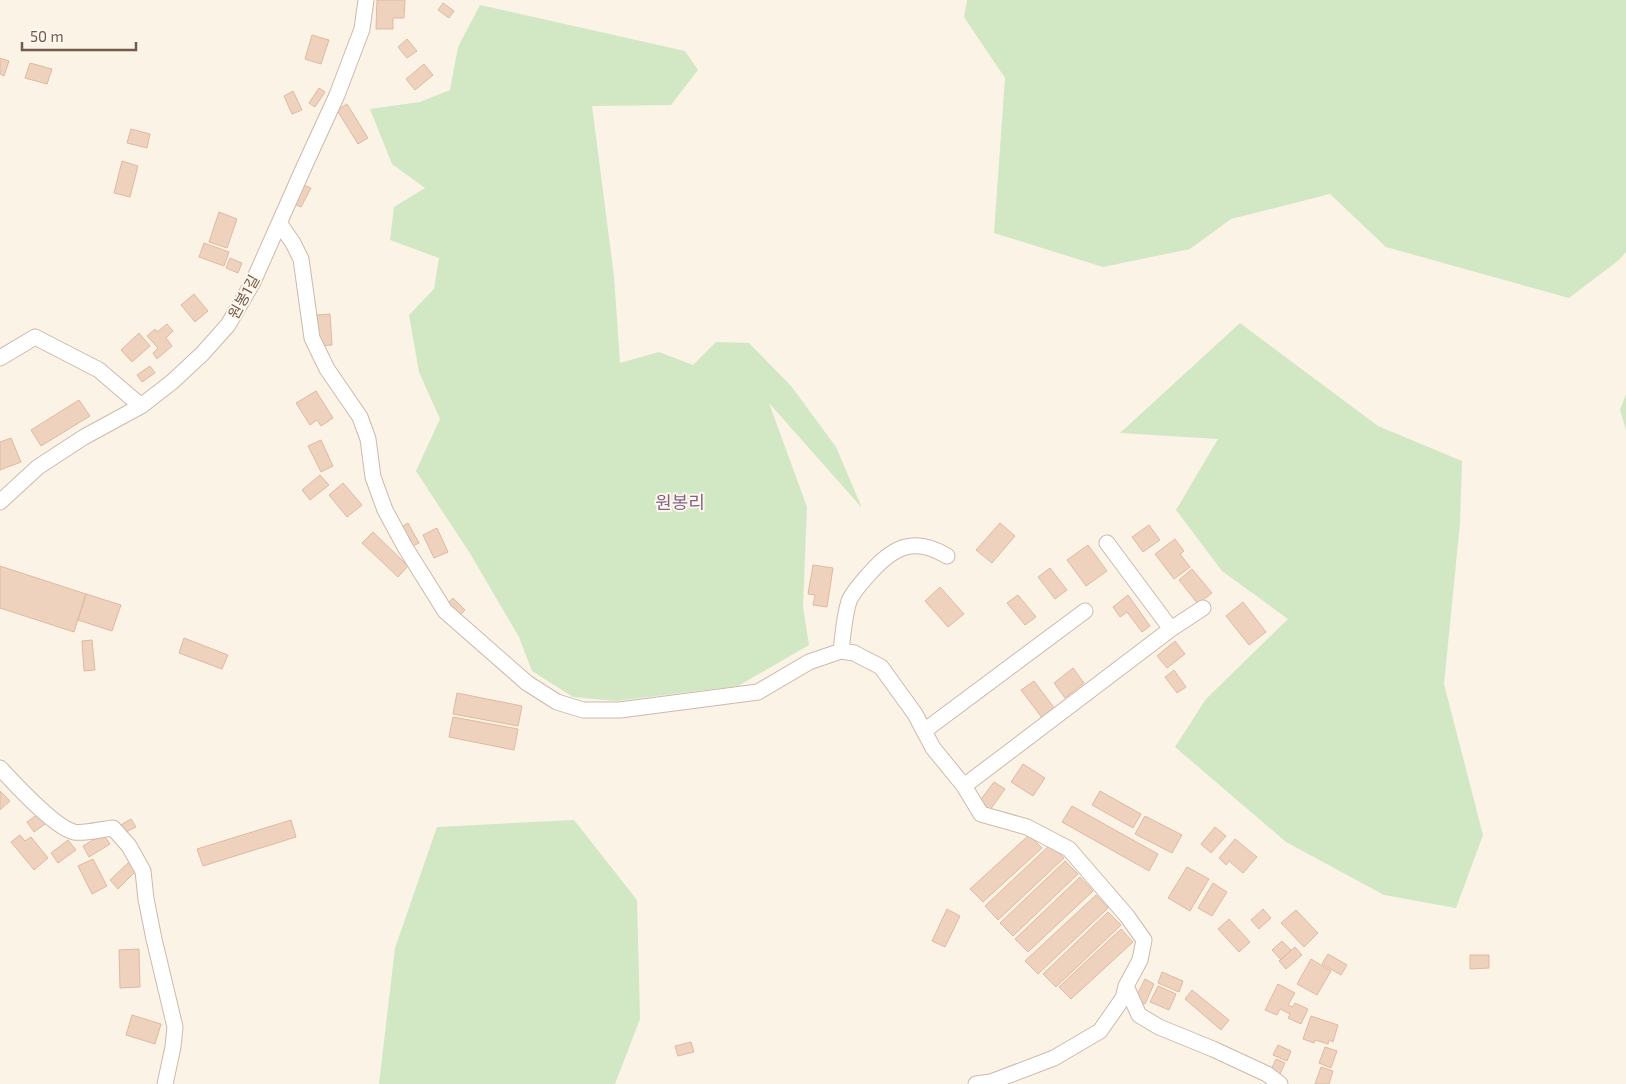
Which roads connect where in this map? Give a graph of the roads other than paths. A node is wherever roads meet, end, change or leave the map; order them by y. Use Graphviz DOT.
graph roads {
  1 [pos="366,0"];
  2 [pos="280,224"];
  3 [pos="0,358"];
  4 [pos="140,406"];
  5 [pos="0,502"];
  6 [pos="1107,543"];
  7 [pos="947,556"];
  8 [pos="1203,608"];
  9 [pos="1085,611"];
  10 [pos="1171,629"];
  11 [pos="841,651"];
  12 [pos="924,731"];
  13 [pos="0,768"];
  14 [pos="964,786"];
  15 [pos="1126,986"];
  16 [pos="165,1084"];
  17 [pos="976,1084"];
  18 [pos="1280,1084"];
  1 -- 2 [label="street, 원봉1길"];
  2 -- 4 [label="street, 원봉1길"];
  2 -- 11 [label="street"];
  3 -- 4 [label="street"];
  4 -- 5 [label="street, 원봉1길"];
  6 -- 10 [label="street"];
  7 -- 11 [label="street"];
  8 -- 10 [label="street"];
  9 -- 12 [label="street"];
  10 -- 14 [label="street"];
  11 -- 12 [label="street"];
  12 -- 14 [label="street"];
  13 -- 16 [label="street"];
  14 -- 15 [label="street"];
  15 -- 17 [label="street"];
  15 -- 18 [label="street"];
}
